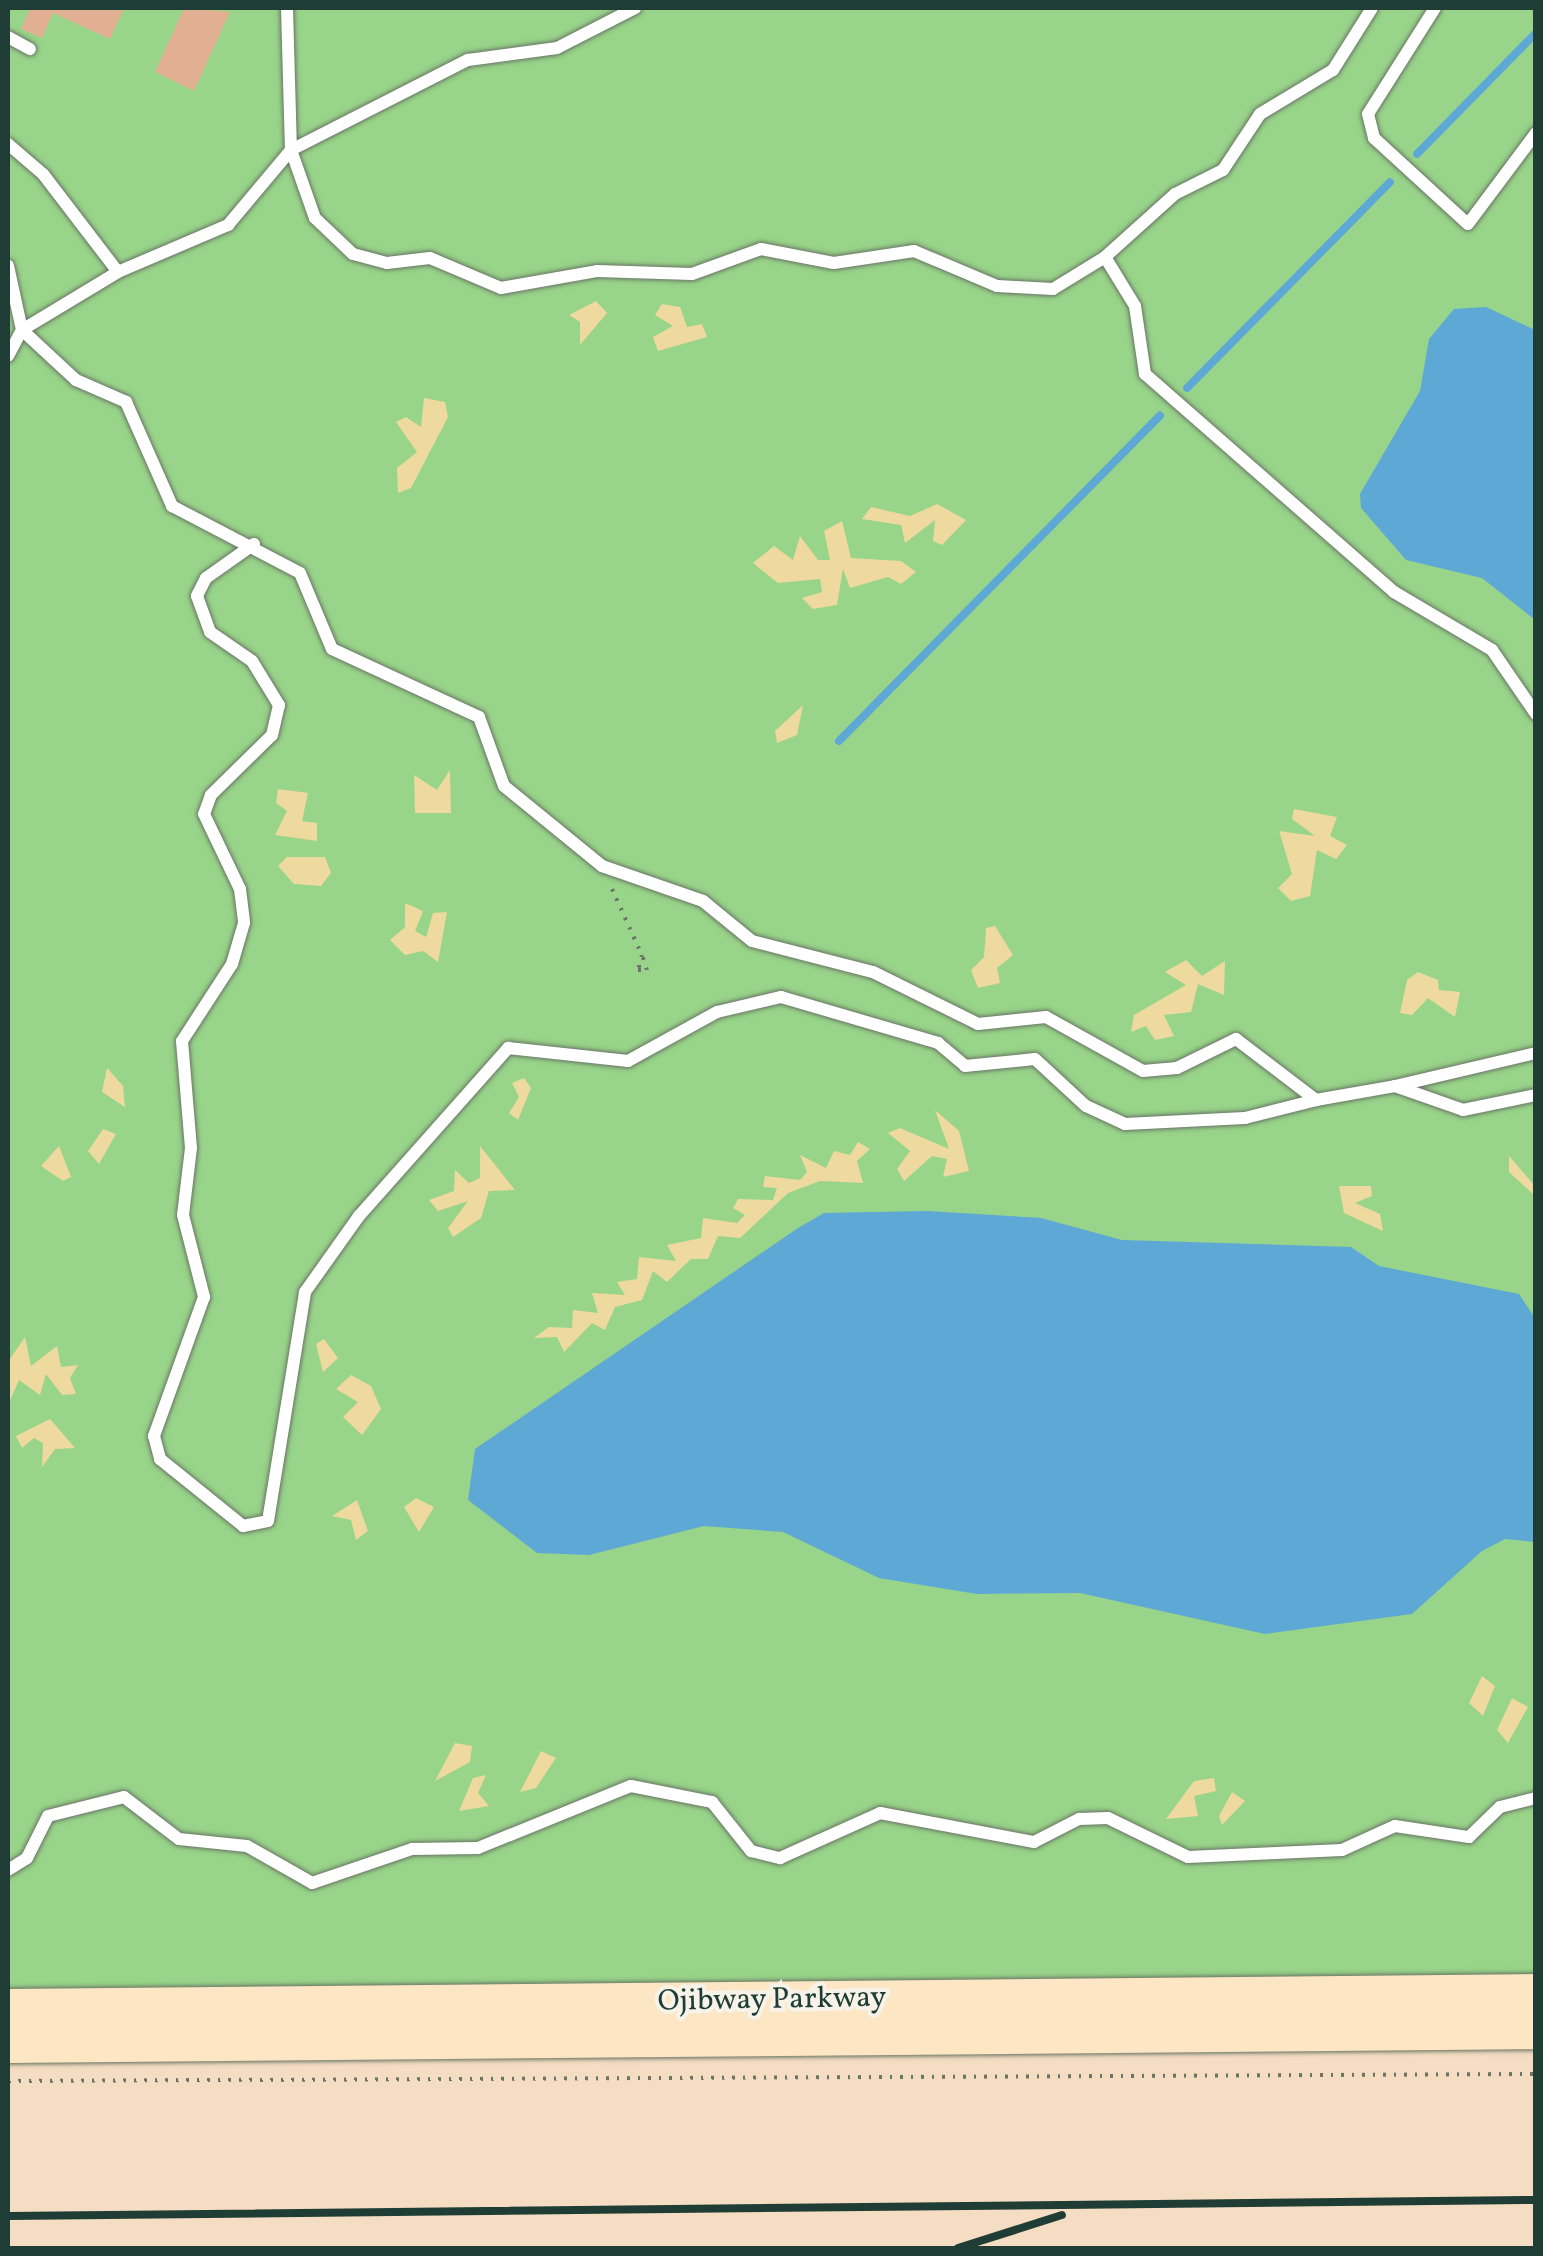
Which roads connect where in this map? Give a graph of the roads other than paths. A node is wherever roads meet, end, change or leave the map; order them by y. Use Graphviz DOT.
graph roads {
  1 [pos="287,8"];
  2 [pos="635,8"];
  3 [pos="1372,8"];
  4 [pos="1435,8"];
  5 [pos="8,38"];
  6 [pos="30,48"];
  7 [pos="1536,133"];
  8 [pos="8,144"];
  9 [pos="292,150"];
  10 [pos="1105,257"];
  11 [pos="8,266"];
  12 [pos="118,272"];
  13 [pos="24,329"];
  14 [pos="10,352"];
  15 [pos="254,544"];
  16 [pos="1536,714"];
  17 [pos="1536,1054"];
  18 [pos="1404,1087"];
  19 [pos="1536,1095"];
  20 [pos="1316,1100"];
  21 [pos="1536,1798"];
  22 [pos="8,1870"];
  23 [pos="1536,1993"];
  24 [pos="8,2008"];
  25 [pos="1536,2030"];
  26 [pos="8,2044"];
  1 -- 9 [label="lane"];
  2 -- 9 [label="lane"];
  3 -- 10 [label="lane"];
  4 -- 7 [label="lane"];
  5 -- 6 [label="lane"];
  8 -- 12 [label="lane"];
  9 -- 10 [label="lane"];
  9 -- 12 [label="lane"];
  10 -- 16 [label="lane"];
  11 -- 13 [label="lane"];
  12 -- 13 [label="lane"];
  13 -- 14 [label="lane"];
  13 -- 15 [label="lane"];
  15 -- 20 [label="lane"];
  15 -- 20 [label="lane"];
  17 -- 18 [label="lane"];
  18 -- 19 [label="lane"];
  18 -- 20 [label="lane"];
  21 -- 22 [label="lane"];
  23 -- 24 [label="main road, Ojibway Parkway"];
  25 -- 26 [label="main road, Ojibway Parkway"];
}
